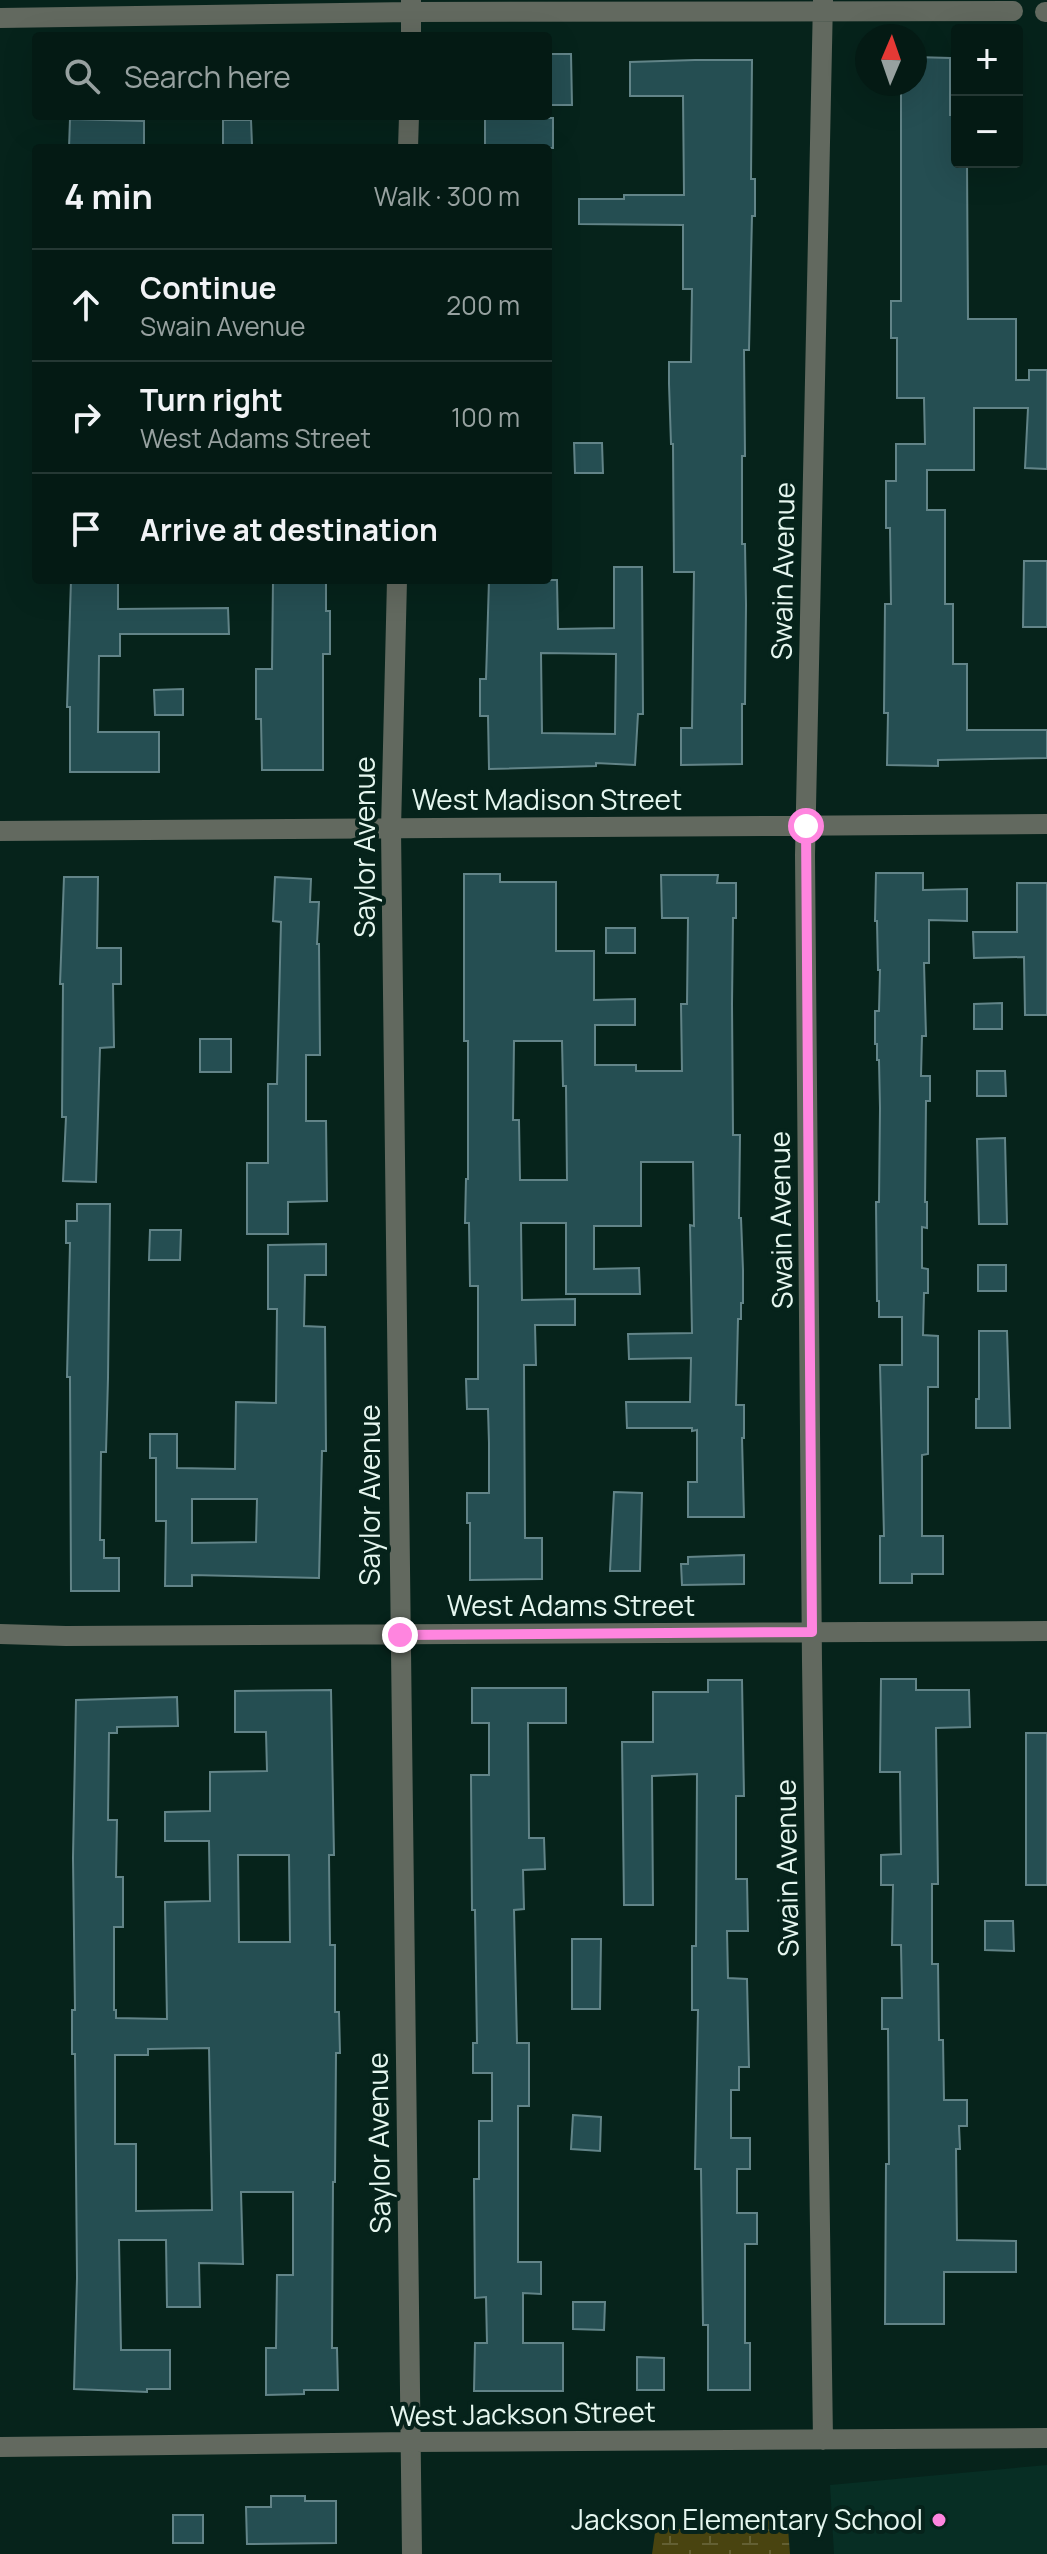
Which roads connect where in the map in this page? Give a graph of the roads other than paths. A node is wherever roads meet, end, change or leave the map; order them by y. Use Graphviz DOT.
graph roads {
  1 [pos="411,6"];
  2 [pos="823,6"];
  3 [pos="1013,11"];
  4 [pos="0,18"];
  5 [pos="411,32"];
  6 [pos="409,120"];
  7 [pos="408,144"];
  8 [pos="397,584"];
  9 [pos="1047,824"];
  10 [pos="806,826"];
  11 [pos="391,829"];
  12 [pos="0,831"];
  13 [pos="1047,1631"];
  14 [pos="812,1632"];
  15 [pos="0,1634"];
  16 [pos="400,1635"];
  17 [pos="1047,2438"];
  18 [pos="823,2440"];
  19 [pos="411,2442"];
  20 [pos="0,2447"];
  21 [pos="412,2554"];
  1 -- 2 [label="street"];
  1 -- 4 [label="street"];
  1 -- 5 [label="street"];
  2 -- 3 [label="street"];
  2 -- 10 [label="street, Swain Avenue"];
  6 -- 7 [label="street"];
  8 -- 11 [label="street, Saylor Avenue"];
  9 -- 10 [label="street, West Madison Street"];
  10 -- 11 [label="street, West Madison Street"];
  10 -- 14 [label="street, Swain Avenue"];
  11 -- 12 [label="street, West Madison Street"];
  11 -- 16 [label="street, Saylor Avenue"];
  13 -- 14 [label="street, West Adams Street"];
  14 -- 16 [label="street, West Adams Street"];
  14 -- 18 [label="street, Swain Avenue"];
  15 -- 16 [label="street, West Adams Street"];
  16 -- 19 [label="street, Saylor Avenue"];
  17 -- 18 [label="street, West Jackson Street"];
  18 -- 19 [label="street, West Jackson Street"];
  19 -- 20 [label="street, West Jackson Street"];
  19 -- 21 [label="street, Saylor Avenue"];
}
